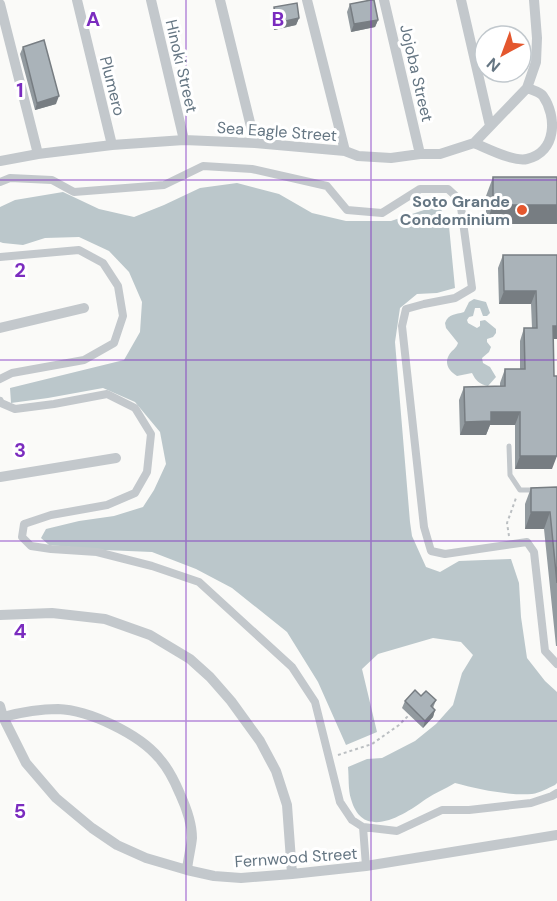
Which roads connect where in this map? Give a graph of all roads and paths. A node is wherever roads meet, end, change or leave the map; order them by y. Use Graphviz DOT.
graph roads {
  1 [pos="76,0"];
  2 [pos="151,0"];
  3 [pos="220,0"];
  4 [pos="307,0"];
  5 [pos="384,0"];
  6 [pos="460,0"];
  7 [pos="534,0"];
  8 [pos="0,4"];
  9 [pos="527,88"];
  10 [pos="490,126"];
  11 [pos="184,140"];
  12 [pos="255,143"];
  13 [pos="474,143"];
  14 [pos="112,145"];
  15 [pos="345,151"];
  16 [pos="38,154"];
  17 [pos="420,154"];
  18 [pos="0,161"];
  19 [pos="0,182"];
  20 [pos="0,258"];
  21 [pos="84,308"];
  22 [pos="0,328"];
  23 [pos="0,379"];
  24 [pos="0,401"];
  25 [pos="509,446"];
  26 [pos="116,458"];
  27 [pos="0,477"];
  28 [pos="520,490"];
  29 [pos="538,490"];
  30 [pos="510,544"];
  31 [pos="0,615"];
  32 [pos="557,664"];
  33 [pos="2,711"];
  34 [pos="408,716"];
  35 [pos="330,759"];
  36 [pos="557,793"];
  37 [pos="363,827"];
  38 [pos="557,835"];
  39 [pos="366,866"];
  40 [pos="187,870"];
  41 [pos="292,873"];
  1 -- 14 [label="street, Plumero"];
  2 -- 11 [label="street, Hinoki Street"];
  3 -- 12 [label="street"];
  4 -- 15 [label="street"];
  5 -- 17 [label="street, Jojoba Street"];
  6 -- 10 [label="street"];
  7 -- 9 [label="street"];
  8 -- 16 [label="street"];
  9 -- 10 [label="street, Sea Eagle Street"];
  9 -- 13 [label="street"];
  10 -- 13 [label="street, Sea Eagle Street"];
  11 -- 12 [label="street, Sea Eagle Street"];
  11 -- 14 [label="street, Sea Eagle Street"];
  12 -- 15 [label="street, Sea Eagle Street"];
  13 -- 17 [label="street, Sea Eagle Street"];
  14 -- 16 [label="street, Sea Eagle Street"];
  15 -- 17 [label="street, Sea Eagle Street"];
  16 -- 18 [label="street, Sea Eagle Street"];
  19 -- 30 [label="street"];
  20 -- 23 [label="street"];
  21 -- 22 [label="street"];
  24 -- 35 [label="street"];
  25 -- 28 [label="lane"];
  26 -- 27 [label="street"];
  28 -- 29 [label="lane"];
  28 -- 30 [label="path"];
  30 -- 32 [label="street"];
  31 -- 41 [label="street"];
  33 -- 40 [label="street, Fernwood Street"];
  33 -- 40 [label="street"];
  34 -- 35 [label="path"];
  35 -- 37 [label="street"];
  36 -- 37 [label="street"];
  37 -- 39 [label="street"];
  38 -- 39 [label="street, Fernwood Street"];
  39 -- 41 [label="street, Fernwood Street"];
  40 -- 41 [label="street, Fernwood Street"];
}
